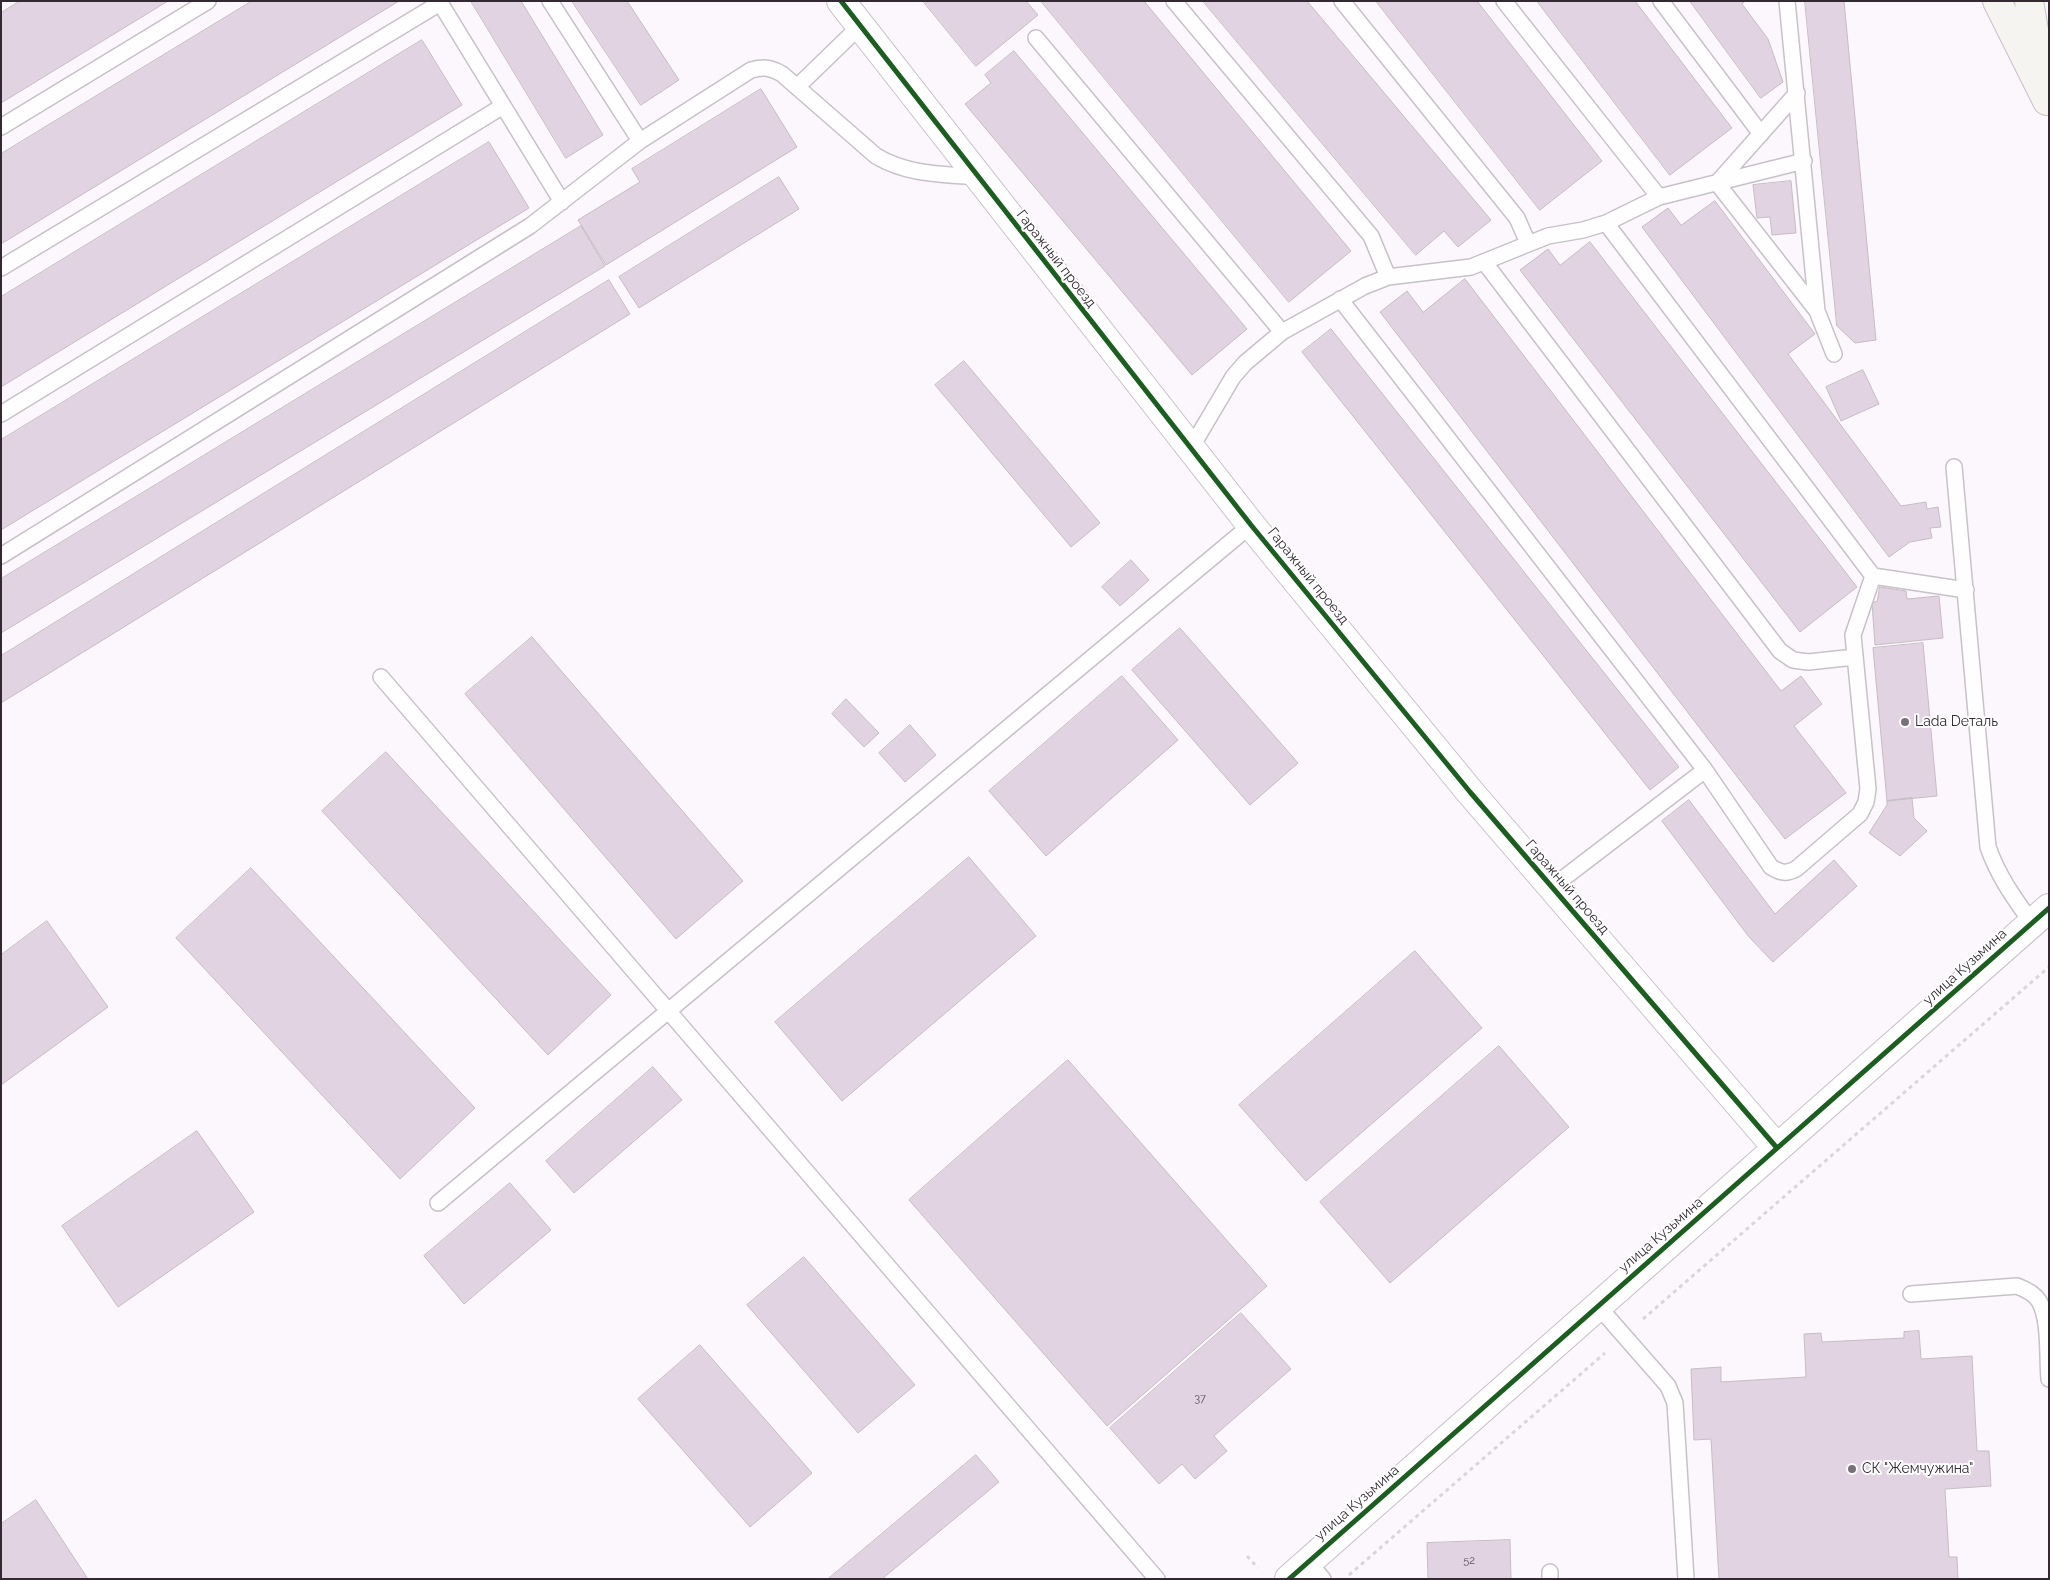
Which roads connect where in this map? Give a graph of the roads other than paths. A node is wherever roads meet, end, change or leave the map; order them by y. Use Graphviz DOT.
graph roads {
  1 [pos="208,1"];
  2 [pos="550,1"];
  3 [pos="841,1"];
  4 [pos="1174,1"];
  5 [pos="1342,1"];
  6 [pos="1504,1"];
  7 [pos="1661,1"];
  8 [pos="1787,1"];
  9 [pos="1997,1"];
  10 [pos="2029,1"];
  11 [pos="439,2"];
  12 [pos="860,26"];
  13 [pos="1036,38"];
  14 [pos="797,87"];
  15 [pos="1798,93"];
  16 [pos="2048,105"];
  17 [pos="503,106"];
  18 [pos="1,127"];
  19 [pos="1761,134"];
  20 [pos="640,141"];
  21 [pos="1804,161"];
  22 [pos="977,178"];
  23 [pos="1717,183"];
  24 [pos="1658,197"];
  25 [pos="562,202"];
  26 [pos="1606,222"];
  27 [pos="1528,242"];
  28 [pos="1486,263"];
  29 [pos="1,268"];
  30 [pos="1388,277"];
  31 [pos="1340,299"];
  32 [pos="1817,311"];
  33 [pos="1282,332"];
  34 [pos="1834,354"];
  35 [pos="1,414"];
  36 [pos="1191,448"];
  37 [pos="1954,467"];
  38 [pos="1251,525"];
  39 [pos="1,556"];
  40 [pos="1873,576"];
  41 [pos="1966,590"];
  42 [pos="1855,658"];
  43 [pos="381,677"];
  44 [pos="1705,770"];
  45 [pos="1552,887"];
  46 [pos="2040,915"];
  47 [pos="668,1011"];
  48 [pos="1777,1148"];
  49 [pos="438,1203"];
  50 [pos="1911,1294"];
  51 [pos="1598,1306"];
  52 [pos="2049,1379"];
  53 [pos="1307,1573"];
  54 [pos="1157,1579"];
  55 [pos="1686,1579"];
  1 -- 18 [label="lane"];
  2 -- 20 [label="lane"];
  3 -- 12 [label="street, Гаражный проезд"];
  4 -- 30 [label="lane"];
  5 -- 27 [label="lane"];
  6 -- 24 [label="lane"];
  7 -- 19 [label="lane"];
  8 -- 15 [label="lane"];
  9 -- 16 [label="main road"];
  10 -- 16 [label="main road"];
  11 -- 17 [label="lane"];
  11 -- 29 [label="lane"];
  12 -- 14 [label="lane"];
  12 -- 22 [label="street, Гаражный проезд"];
  13 -- 33 [label="lane"];
  14 -- 20 [label="lane"];
  14 -- 22 [label="lane"];
  15 -- 19 [label="lane"];
  15 -- 21 [label="lane"];
  17 -- 25 [label="lane"];
  17 -- 35 [label="lane"];
  19 -- 23 [label="lane"];
  20 -- 25 [label="lane"];
  21 -- 23 [label="lane"];
  21 -- 32 [label="lane"];
  22 -- 36 [label="street, Гаражный проезд"];
  23 -- 24 [label="lane"];
  23 -- 32 [label="lane"];
  24 -- 26 [label="lane"];
  25 -- 39 [label="lane"];
  26 -- 27 [label="lane"];
  26 -- 40 [label="lane"];
  27 -- 28 [label="lane"];
  28 -- 30 [label="lane"];
  28 -- 42 [label="lane"];
  30 -- 31 [label="lane"];
  31 -- 33 [label="lane"];
  31 -- 44 [label="lane"];
  32 -- 34 [label="lane"];
  33 -- 36 [label="lane"];
  36 -- 38 [label="street, Гаражный проезд"];
  37 -- 41 [label="lane"];
  38 -- 45 [label="street, Гаражный проезд"];
  38 -- 47 [label="lane"];
  40 -- 41 [label="lane"];
  40 -- 42 [label="lane"];
  41 -- 46 [label="lane"];
  42 -- 44 [label="lane"];
  43 -- 47 [label="lane"];
  44 -- 45 [label="lane"];
  45 -- 48 [label="street, Гаражный проезд"];
  46 -- 48 [label="street, улица Кузьмина"];
  47 -- 49 [label="lane"];
  47 -- 54 [label="lane"];
  48 -- 51 [label="street, улица Кузьмина"];
  50 -- 52 [label="lane"];
  51 -- 53 [label="street, улица Кузьмина"];
  51 -- 55 [label="lane"];
}
